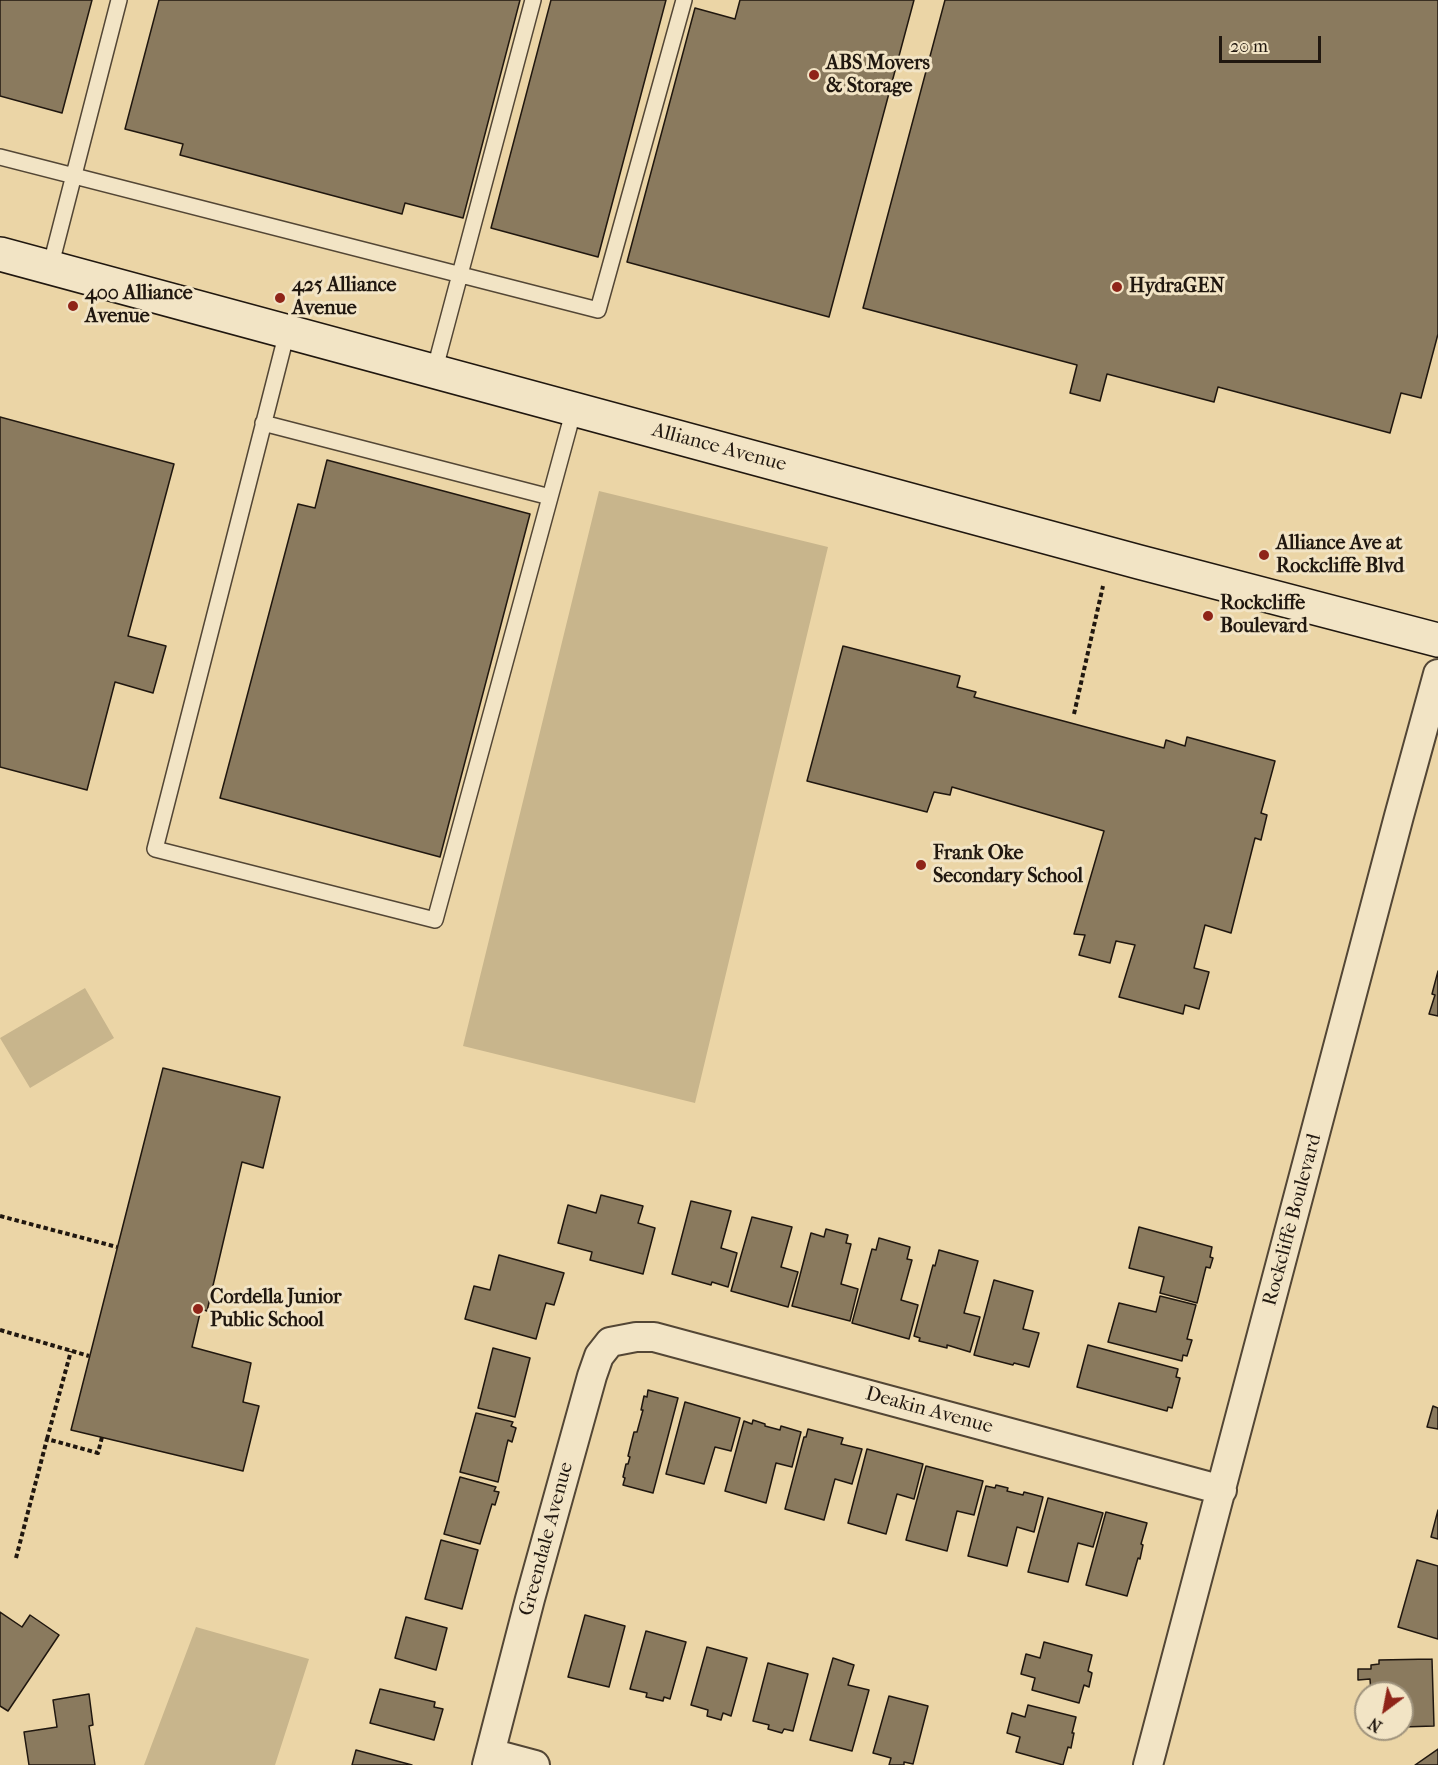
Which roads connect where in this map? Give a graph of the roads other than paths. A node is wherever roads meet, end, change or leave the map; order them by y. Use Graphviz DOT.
graph roads {
  1 [pos="119,0"];
  2 [pos="533,0"];
  3 [pos="684,0"];
  4 [pos="0,157"];
  5 [pos="74,176"];
  6 [pos="0,254"];
  7 [pos="50,268"];
  8 [pos="459,275"];
  9 [pos="287,332"];
  10 [pos="434,372"];
  11 [pos="574,409"];
  12 [pos="263,423"];
  13 [pos="550,497"];
  14 [pos="1438,639"];
  15 [pos="1438,674"];
  16 [pos="636,1337"];
  17 [pos="1222,1490"];
  18 [pos="488,1759"];
  19 [pos="535,1765"];
  20 [pos="1148,1765"];
  1 -- 5 [label="lane"];
  2 -- 8 [label="lane"];
  3 -- 8 [label="lane"];
  4 -- 5 [label="lane"];
  5 -- 7 [label="lane"];
  5 -- 8 [label="lane"];
  6 -- 7 [label="street, Alliance Avenue"];
  7 -- 9 [label="street, Alliance Avenue"];
  8 -- 10 [label="lane"];
  9 -- 10 [label="street, Alliance Avenue"];
  9 -- 12 [label="lane"];
  10 -- 11 [label="street, Alliance Avenue"];
  11 -- 13 [label="lane"];
  11 -- 14 [label="street, Alliance Avenue"];
  12 -- 13 [label="lane"];
  12 -- 13 [label="lane"];
  15 -- 17 [label="street, Rockcliffe Boulevard"];
  16 -- 17 [label="street, Deakin Avenue"];
  16 -- 18 [label="street, Greendale Avenue"];
  17 -- 20 [label="street, Rockcliffe Boulevard"];
  18 -- 19 [label="street"];
}
